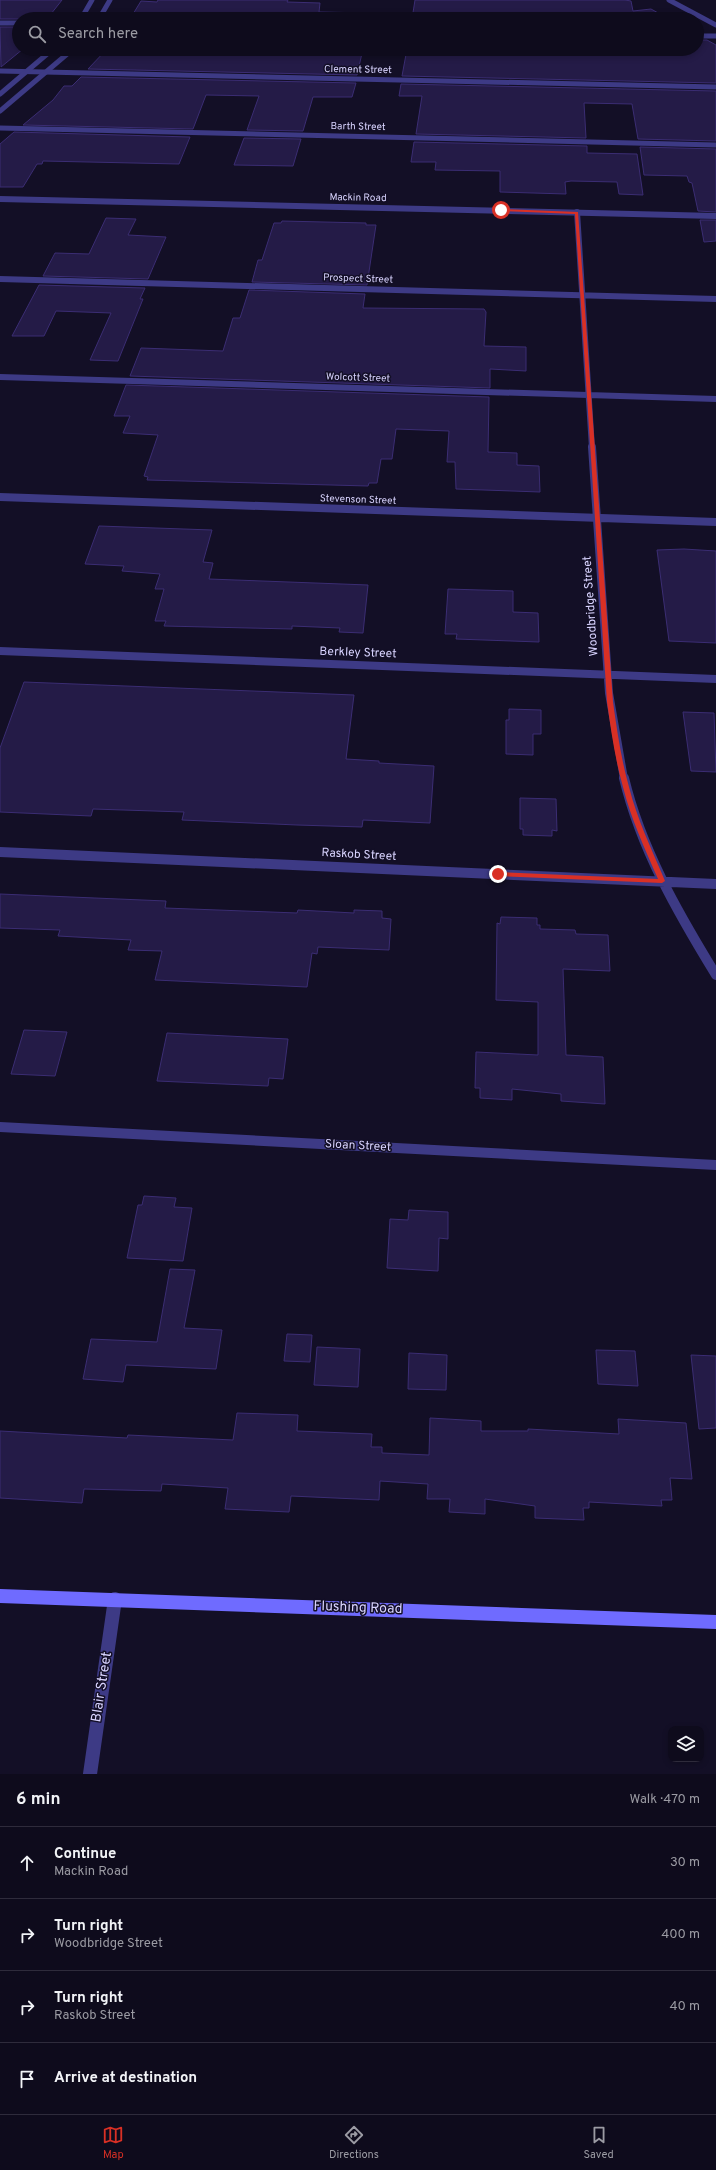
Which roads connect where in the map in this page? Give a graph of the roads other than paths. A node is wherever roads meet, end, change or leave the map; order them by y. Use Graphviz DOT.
graph roads {
  1 [pos="92,0"];
  2 [pos="110,0"];
  3 [pos="670,0"];
  4 [pos="85,12"];
  5 [pos="103,12"];
  6 [pos="692,12"];
  7 [pos="704,18"];
  8 [pos="0,22"];
  9 [pos="12,23"];
  10 [pos="716,25"];
  11 [pos="704,36"];
  12 [pos="716,36"];
  13 [pos="45,56"];
  14 [pos="65,56"];
  15 [pos="0,71"];
  16 [pos="27,72"];
  17 [pos="46,72"];
  18 [pos="716,87"];
  19 [pos="0,94"];
  20 [pos="0,111"];
  21 [pos="0,128"];
  22 [pos="716,145"];
  23 [pos="0,199"];
  24 [pos="576,212"];
  25 [pos="716,216"];
  26 [pos="0,279"];
  27 [pos="582,296"];
  28 [pos="716,299"];
  29 [pos="0,377"];
  30 [pos="590,395"];
  31 [pos="716,399"];
  32 [pos="0,497"];
  33 [pos="597,518"];
  34 [pos="716,522"];
  35 [pos="0,651"];
  36 [pos="608,674"];
  37 [pos="716,679"];
  38 [pos="0,852"];
  39 [pos="662,881"];
  40 [pos="716,884"];
  41 [pos="716,975"];
  42 [pos="0,1127"];
  43 [pos="716,1165"];
  44 [pos="0,1596"];
  45 [pos="115,1599"];
  46 [pos="716,1622"];
  47 [pos="90,1774"];
  1 -- 4 [label="street"];
  2 -- 5 [label="street"];
  3 -- 6 [label="street"];
  7 -- 10 [label="street"];
  8 -- 9 [label="street"];
  11 -- 12 [label="street"];
  13 -- 16 [label="street"];
  14 -- 17 [label="street"];
  15 -- 16 [label="street, Clement Street"];
  16 -- 17 [label="street, Clement Street"];
  16 -- 19 [label="street"];
  17 -- 18 [label="street, Clement Street"];
  17 -- 20 [label="street"];
  21 -- 22 [label="street, Barth Street"];
  23 -- 24 [label="street, Mackin Road"];
  24 -- 25 [label="street, Mackin Road"];
  24 -- 27 [label="street, Woodbridge Street"];
  26 -- 27 [label="street, Prospect Street"];
  27 -- 28 [label="street, Prospect Street"];
  27 -- 30 [label="street, Woodbridge Street"];
  29 -- 30 [label="street, Wolcott Street"];
  30 -- 31 [label="street, Wolcott Street"];
  30 -- 33 [label="street, Woodbridge Street"];
  32 -- 33 [label="street, Stevenson Street"];
  33 -- 34 [label="street, Stevenson Street"];
  33 -- 36 [label="street, Woodbridge Street"];
  35 -- 36 [label="street, Berkley Street"];
  36 -- 37 [label="street, Berkley Street"];
  36 -- 39 [label="street, Woodbridge Street"];
  38 -- 39 [label="street, Raskob Street"];
  39 -- 40 [label="street, Raskob Street"];
  39 -- 41 [label="street, Woodbridge Street"];
  42 -- 43 [label="street, Sloan Street"];
  44 -- 45 [label="main road, Flushing Road"];
  45 -- 46 [label="main road, Flushing Road"];
  45 -- 47 [label="street, Blair Street"];
}
